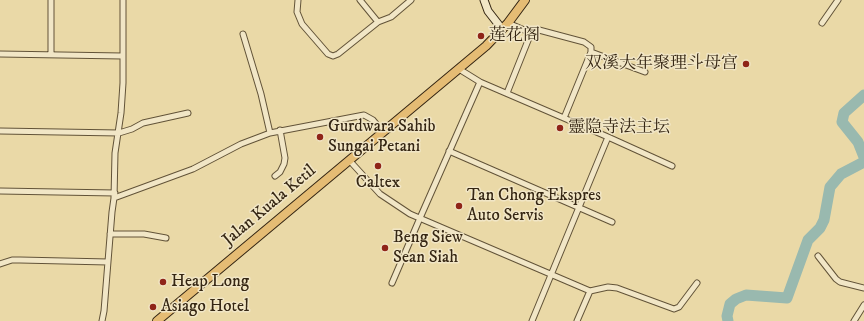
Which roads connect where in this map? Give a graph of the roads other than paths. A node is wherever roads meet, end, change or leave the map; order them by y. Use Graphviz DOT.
graph roads {
  1 [pos="51,0"];
  2 [pos="122,0"];
  3 [pos="298,0"];
  4 [pos="360,0"];
  5 [pos="411,0"];
  6 [pos="484,0"];
  7 [pos="525,0"];
  8 [pos="838,0"];
  9 [pos="378,22"];
  10 [pos="822,23"];
  11 [pos="505,26"];
  12 [pos="531,33"];
  13 [pos="243,34"];
  14 [pos="592,52"];
  15 [pos="0,54"];
  16 [pos="51,55"];
  17 [pos="122,56"];
  18 [pos="460,69"];
  19 [pos="645,72"];
  20 [pos="480,82"];
  21 [pos="507,93"];
  22 [pos="188,113"];
  23 [pos="564,118"];
  24 [pos="280,130"];
  25 [pos="0,131"];
  26 [pos="383,132"];
  27 [pos="119,133"];
  28 [pos="270,133"];
  29 [pos="608,137"];
  30 [pos="449,151"];
  31 [pos="349,160"];
  32 [pos="672,166"];
  33 [pos="275,176"];
  34 [pos="0,191"];
  35 [pos="115,195"];
  36 [pos="579,208"];
  37 [pos="420,218"];
  38 [pos="612,222"];
  39 [pos="110,234"];
  40 [pos="166,238"];
  41 [pos="818,256"];
  42 [pos="108,262"];
  43 [pos="0,264"];
  44 [pos="551,276"];
  45 [pos="392,283"];
  46 [pos="697,283"];
  47 [pos="864,288"];
  48 [pos="590,291"];
  49 [pos="864,305"];
  50 [pos="104,321"];
  51 [pos="157,321"];
  52 [pos="532,321"];
  53 [pos="577,321"];
  54 [pos="854,321"];
  1 -- 16 [label="street"];
  2 -- 17 [label="street"];
  3 -- 9 [label="street"];
  4 -- 9 [label="street"];
  5 -- 9 [label="street"];
  6 -- 11 [label="main road"];
  7 -- 11 [label="main road, Jalan Kuala Ketil"];
  8 -- 10 [label="street"];
  11 -- 12 [label="street"];
  11 -- 18 [label="main road, Jalan Kuala Ketil"];
  12 -- 14 [label="street"];
  12 -- 21 [label="street"];
  13 -- 28 [label="street"];
  14 -- 19 [label="street"];
  14 -- 23 [label="street"];
  15 -- 16 [label="street"];
  16 -- 17 [label="street"];
  17 -- 27 [label="street"];
  18 -- 20 [label="street"];
  18 -- 26 [label="main road, Jalan Kuala Ketil"];
  20 -- 21 [label="street"];
  20 -- 30 [label="street"];
  21 -- 23 [label="street"];
  22 -- 27 [label="street"];
  23 -- 29 [label="street"];
  24 -- 26 [label="street"];
  24 -- 28 [label="street"];
  24 -- 33 [label="street"];
  25 -- 27 [label="street"];
  26 -- 31 [label="main road, Jalan Kuala Ketil"];
  27 -- 35 [label="street"];
  28 -- 35 [label="street"];
  29 -- 32 [label="street"];
  29 -- 36 [label="street"];
  30 -- 36 [label="street"];
  30 -- 37 [label="street"];
  31 -- 37 [label="street"];
  31 -- 51 [label="main road, Jalan Kuala Ketil"];
  34 -- 35 [label="street"];
  35 -- 39 [label="street"];
  36 -- 38 [label="street"];
  36 -- 44 [label="street"];
  37 -- 44 [label="street"];
  37 -- 45 [label="street"];
  39 -- 40 [label="street"];
  39 -- 42 [label="street"];
  41 -- 47 [label="street"];
  42 -- 43 [label="street"];
  42 -- 50 [label="street"];
  44 -- 48 [label="street"];
  44 -- 52 [label="street"];
  46 -- 48 [label="street"];
  48 -- 53 [label="street"];
  49 -- 54 [label="street"];
}
